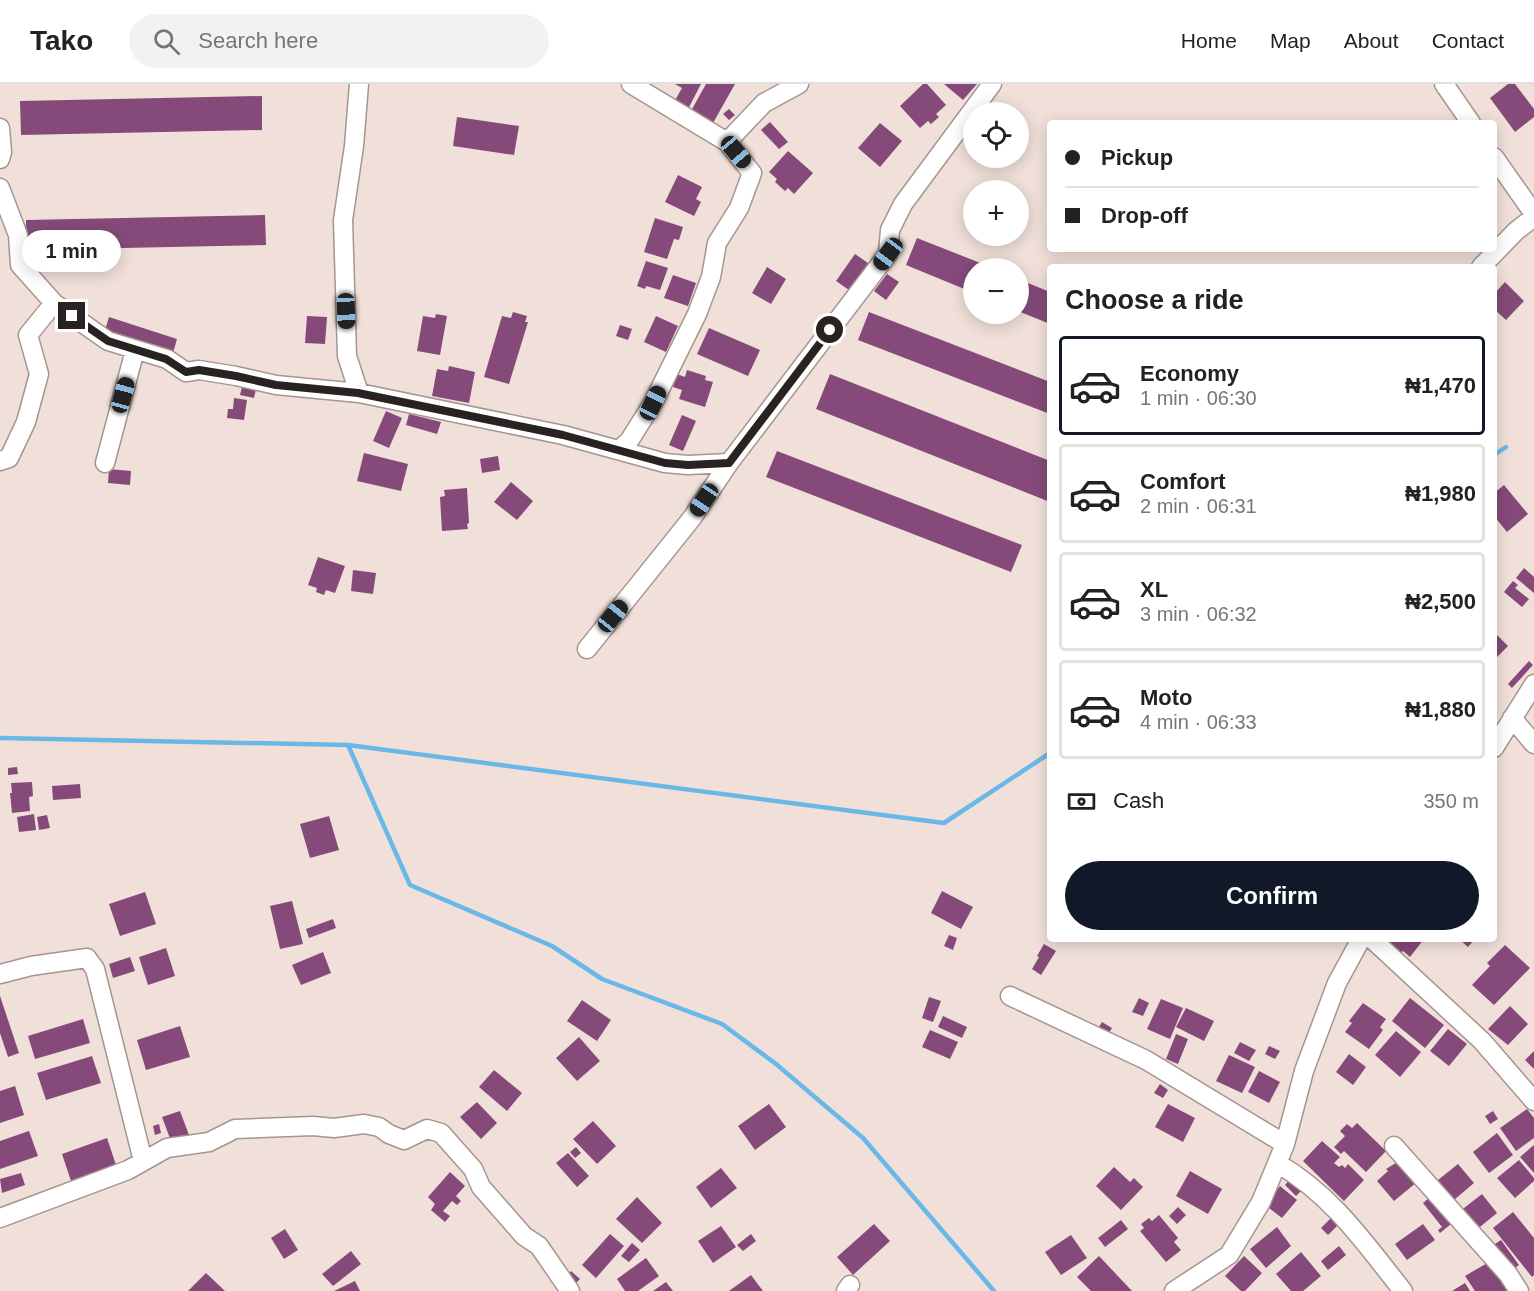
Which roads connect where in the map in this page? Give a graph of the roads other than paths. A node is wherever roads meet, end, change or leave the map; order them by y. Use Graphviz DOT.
graph roads {
  1 [pos="359,84"];
  2 [pos="632,84"];
  3 [pos="799,84"];
  4 [pos="992,84"];
  5 [pos="1450,86"];
  6 [pos="1469,120"];
  7 [pos="0,128"];
  8 [pos="727,142"];
  9 [pos="0,159"];
  10 [pos="1497,161"];
  11 [pos="0,188"];
  12 [pos="1534,216"];
  13 [pos="1497,251"];
  14 [pos="1496,252"];
  15 [pos="1484,264"];
  16 [pos="54,303"];
  17 [pos="135,350"];
  18 [pos="358,393"];
  19 [pos="619,450"];
  20 [pos="0,461"];
  21 [pos="105,463"];
  22 [pos="729,463"];
  23 [pos="587,649"];
  24 [pos="1534,684"];
  25 [pos="1512,718"];
  26 [pos="1497,743"];
  27 [pos="1534,744"];
  28 [pos="1359,942"];
  29 [pos="1375,942"];
  30 [pos="0,974"];
  31 [pos="1010,996"];
  32 [pos="1534,1101"];
  33 [pos="1285,1144"];
  34 [pos="1394,1146"];
  35 [pos="143,1161"];
  36 [pos="1277,1163"];
  37 [pos="0,1218"];
  38 [pos="570,1291"];
  39 [pos="1174,1291"];
  40 [pos="1403,1291"];
  41 [pos="1519,1291"];
  1 -- 18 [label="street"];
  2 -- 8 [label="street"];
  3 -- 8 [label="street"];
  4 -- 22 [label="street"];
  5 -- 6 [label="street"];
  7 -- 9 [label="street"];
  8 -- 19 [label="street"];
  10 -- 12 [label="street"];
  11 -- 16 [label="street"];
  12 -- 13 [label="street"];
  14 -- 15 [label="street"];
  16 -- 17 [label="street"];
  16 -- 20 [label="street"];
  17 -- 18 [label="street"];
  17 -- 21 [label="street"];
  18 -- 19 [label="street"];
  19 -- 22 [label="street"];
  22 -- 23 [label="street"];
  24 -- 25 [label="street"];
  25 -- 26 [label="street"];
  25 -- 27 [label="street"];
  28 -- 33 [label="street"];
  29 -- 32 [label="street"];
  30 -- 35 [label="street"];
  31 -- 33 [label="street"];
  33 -- 36 [label="street"];
  34 -- 41 [label="street"];
  35 -- 37 [label="street"];
  35 -- 38 [label="street"];
  36 -- 39 [label="street"];
  36 -- 40 [label="street"];
}
